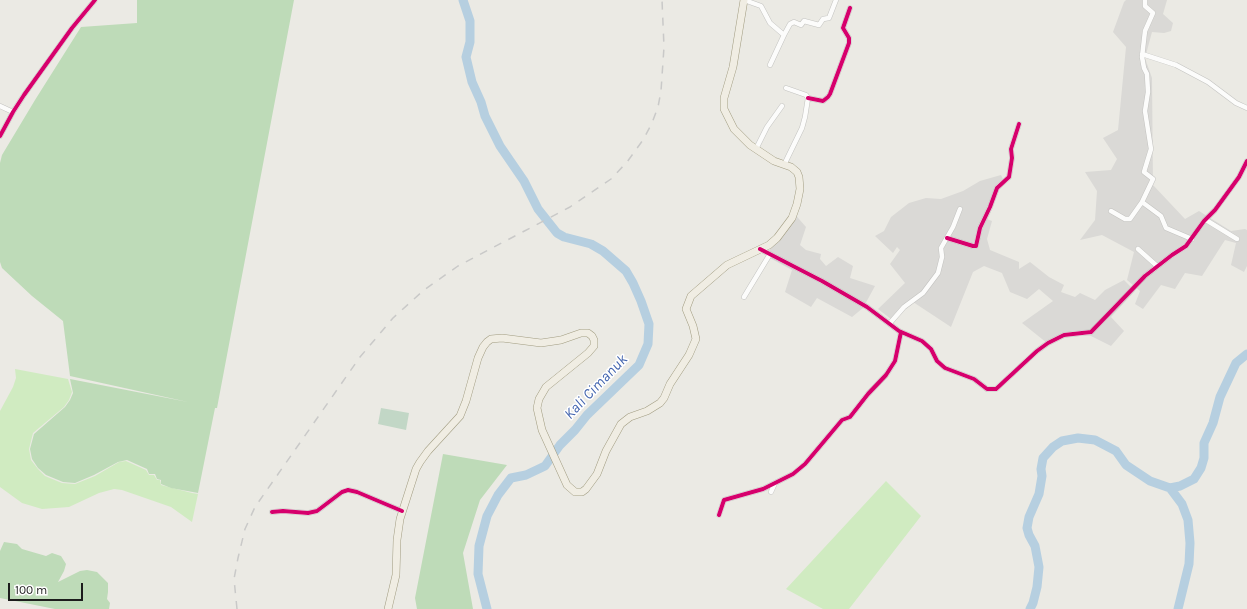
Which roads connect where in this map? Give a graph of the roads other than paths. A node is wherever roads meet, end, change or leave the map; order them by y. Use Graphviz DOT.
graph roads {
  1 [pos="95,0"];
  2 [pos="744,0"];
  3 [pos="836,0"];
  4 [pos="1145,0"];
  5 [pos="850,8"];
  6 [pos="784,35"];
  7 [pos="1142,54"];
  8 [pos="770,64"];
  9 [pos="786,88"];
  10 [pos="808,98"];
  11 [pos="0,106"];
  12 [pos="782,106"];
  13 [pos="1247,108"];
  14 [pos="13,112"];
  15 [pos="1019,124"];
  16 [pos="0,136"];
  17 [pos="756,149"];
  18 [pos="1247,161"];
  19 [pos="784,165"];
  20 [pos="1142,202"];
  21 [pos="960,210"];
  22 [pos="1111,211"];
  23 [pos="1206,220"];
  24 [pos="947,238"];
  25 [pos="1192,239"];
  26 [pos="1236,239"];
  27 [pos="760,249"];
  28 [pos="1138,249"];
  29 [pos="770,254"];
  30 [pos="1158,266"];
  31 [pos="744,297"];
  32 [pos="890,323"];
  33 [pos="901,332"];
  34 [pos="775,483"];
  35 [pos="771,492"];
  36 [pos="402,511"];
  37 [pos="272,512"];
  38 [pos="719,515"];
  39 [pos="388,609"];
  1 -- 14 [label="street"];
  2 -- 6 [label="street"];
  2 -- 17 [label="main road"];
  3 -- 6 [label="street"];
  4 -- 7 [label="street"];
  5 -- 10 [label="street"];
  6 -- 8 [label="street"];
  7 -- 13 [label="street"];
  7 -- 20 [label="street"];
  9 -- 10 [label="street"];
  10 -- 19 [label="street"];
  11 -- 14 [label="street"];
  12 -- 17 [label="street"];
  14 -- 16 [label="street"];
  15 -- 24 [label="street"];
  17 -- 19 [label="main road"];
  18 -- 23 [label="street"];
  19 -- 27 [label="main road"];
  20 -- 22 [label="street"];
  20 -- 25 [label="street"];
  21 -- 24 [label="street"];
  23 -- 25 [label="street"];
  23 -- 26 [label="street"];
  24 -- 32 [label="street"];
  25 -- 30 [label="street"];
  27 -- 29 [label="street"];
  27 -- 36 [label="main road"];
  28 -- 30 [label="street"];
  29 -- 31 [label="street"];
  29 -- 32 [label="street"];
  30 -- 33 [label="street"];
  32 -- 33 [label="street"];
  33 -- 34 [label="street"];
  34 -- 35 [label="street"];
  34 -- 38 [label="street"];
  36 -- 37 [label="street"];
  36 -- 39 [label="main road"];
}
